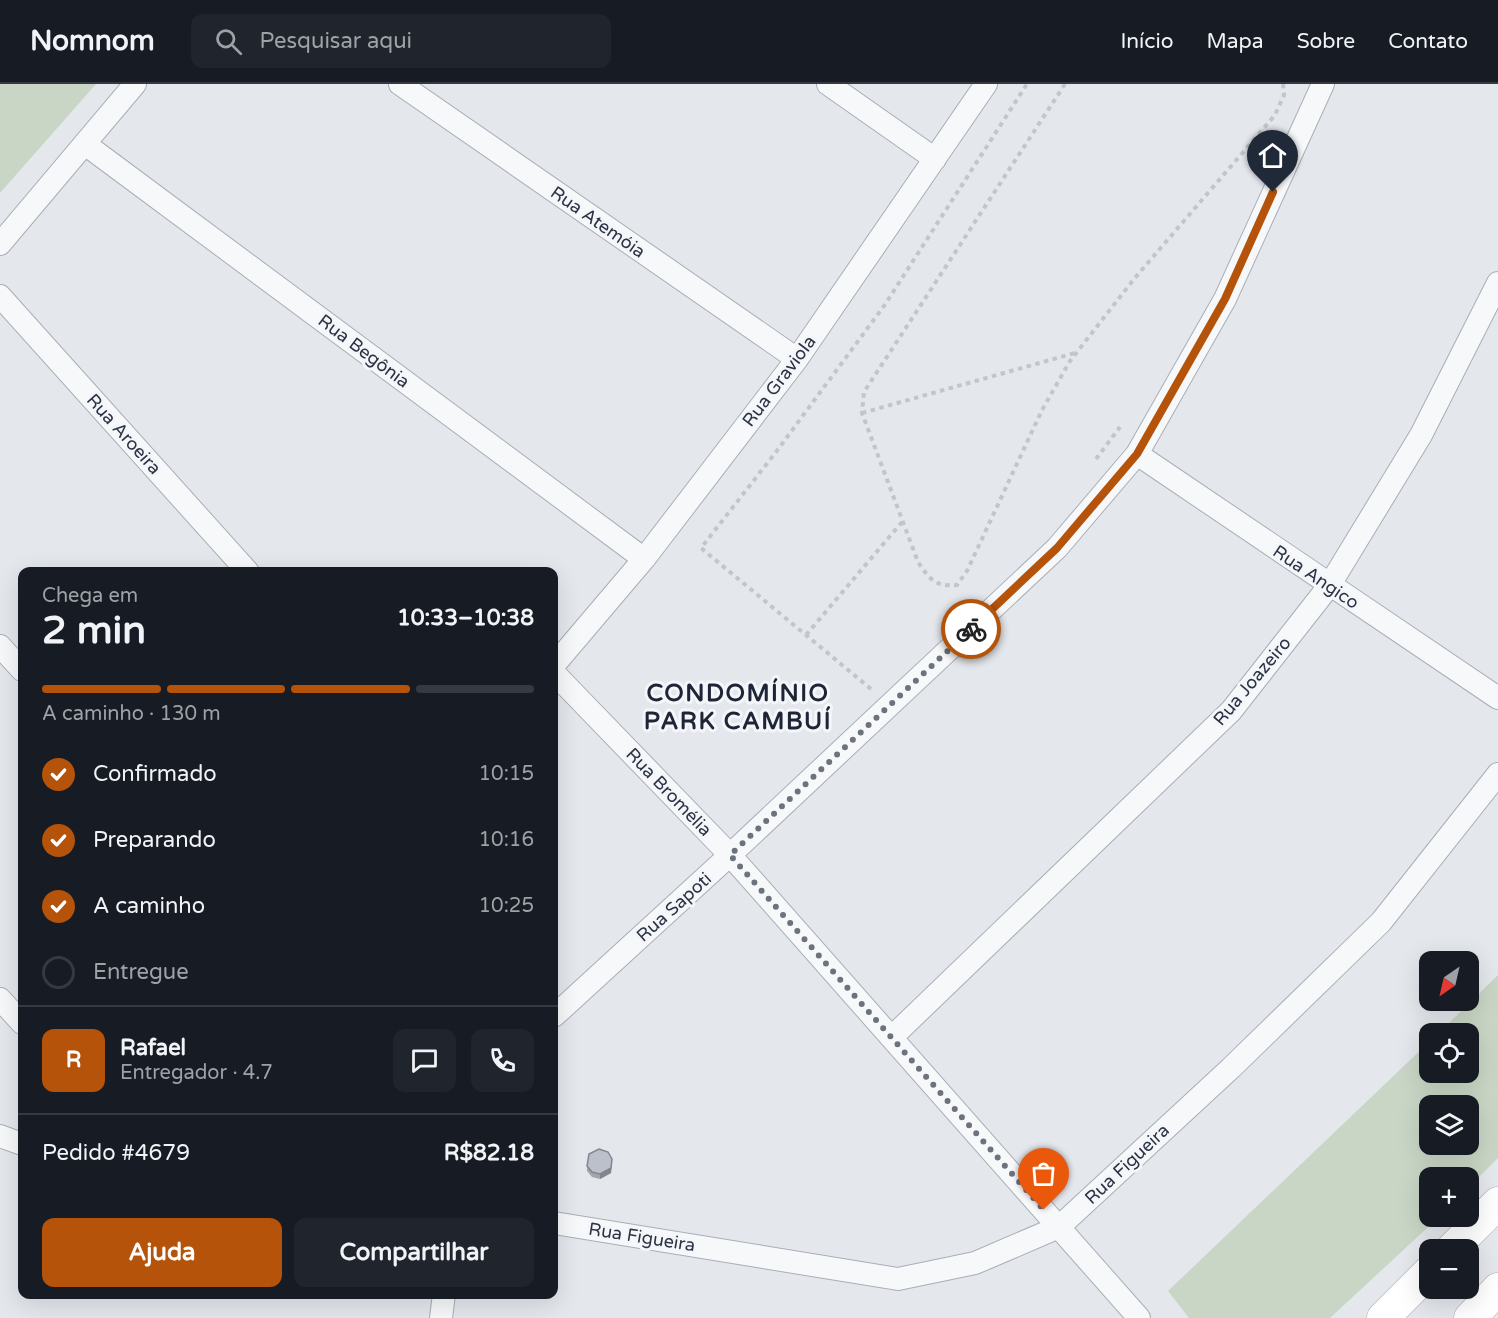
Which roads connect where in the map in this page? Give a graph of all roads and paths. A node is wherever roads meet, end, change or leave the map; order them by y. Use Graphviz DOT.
graph roads {
  1 [pos="135,84"];
  2 [pos="400,84"];
  3 [pos="828,84"];
  4 [pos="986,84"];
  5 [pos="1027,84"];
  6 [pos="1065,84"];
  7 [pos="1283,84"];
  8 [pos="1323,84"];
  9 [pos="1284,94"];
  10 [pos="1276,126"];
  11 [pos="85,144"];
  12 [pos="935,159"];
  13 [pos="0,244"];
  14 [pos="1498,283"];
  15 [pos="0,296"];
  16 [pos="1075,353"];
  17 [pos="796,359"];
  18 [pos="862,413"];
  19 [pos="1123,423"];
  20 [pos="1137,454"];
  21 [pos="1095,460"];
  22 [pos="902,522"];
  23 [pos="644,559"];
  24 [pos="244,567"];
  25 [pos="1329,586"];
  26 [pos="806,635"];
  27 [pos="0,646"];
  28 [pos="558,660"];
  29 [pos="18,666"];
  30 [pos="558,677"];
  31 [pos="897,698"];
  32 [pos="1497,701"];
  33 [pos="1498,774"];
  34 [pos="730,855"];
  35 [pos="0,999"];
  36 [pos="558,1012"];
  37 [pos="18,1019"];
  38 [pos="893,1036"];
  39 [pos="0,1128"];
  40 [pos="18,1129"];
  41 [pos="0,1136"];
  42 [pos="18,1143"];
  43 [pos="1498,1203"];
  44 [pos="558,1224"];
  45 [pos="1059,1227"];
  46 [pos="1462,1239"];
  47 [pos="1419,1282"];
  48 [pos="1498,1289"];
  49 [pos="443,1299"];
  50 [pos="441,1318"];
  51 [pos="1139,1318"];
  52 [pos="1383,1318"];
  53 [pos="1470,1318"];
  1 -- 11 [label="street"];
  2 -- 17 [label="street, Rua Atemóia"];
  3 -- 12 [label="street"];
  4 -- 12 [label="street, Rua Graviola"];
  5 -- 26 [label="path"];
  6 -- 18 [label="path"];
  7 -- 9 [label="path"];
  8 -- 20 [label="street, Rua Sapoti"];
  9 -- 10 [label="path"];
  9 -- 16 [label="path"];
  11 -- 13 [label="street"];
  11 -- 23 [label="street, Rua Begônia"];
  12 -- 17 [label="street, Rua Graviola"];
  14 -- 25 [label="street, Rua Joazeiro"];
  15 -- 24 [label="street, Rua Aroeira"];
  16 -- 18 [label="path"];
  16 -- 22 [label="path"];
  17 -- 23 [label="street, Rua Graviola"];
  18 -- 22 [label="path"];
  19 -- 21 [label="path"];
  20 -- 25 [label="street, Rua Angico"];
  20 -- 31 [label="street, Rua Sapoti"];
  22 -- 26 [label="path"];
  23 -- 28 [label="street, Rua Graviola"];
  25 -- 32 [label="street, Rua Angico"];
  25 -- 38 [label="street, Rua Joazeiro"];
  26 -- 31 [label="path"];
  27 -- 29 [label="street"];
  30 -- 34 [label="street, Rua Bromélia"];
  31 -- 34 [label="street, Rua Sapoti"];
  33 -- 45 [label="street, Rua Figueira"];
  34 -- 36 [label="street, Rua Sapoti"];
  34 -- 38 [label="street, Rua Bromélia"];
  35 -- 37 [label="street"];
  38 -- 45 [label="street, Rua Bromélia"];
  39 -- 40 [label="street"];
  41 -- 42 [label="street"];
  43 -- 46 [label="main road"];
  44 -- 45 [label="street, Rua Figueira"];
  45 -- 51 [label="street, Rua Bromélia"];
  47 -- 52 [label="main road"];
  48 -- 53 [label="main road"];
  49 -- 50 [label="street"];
}
